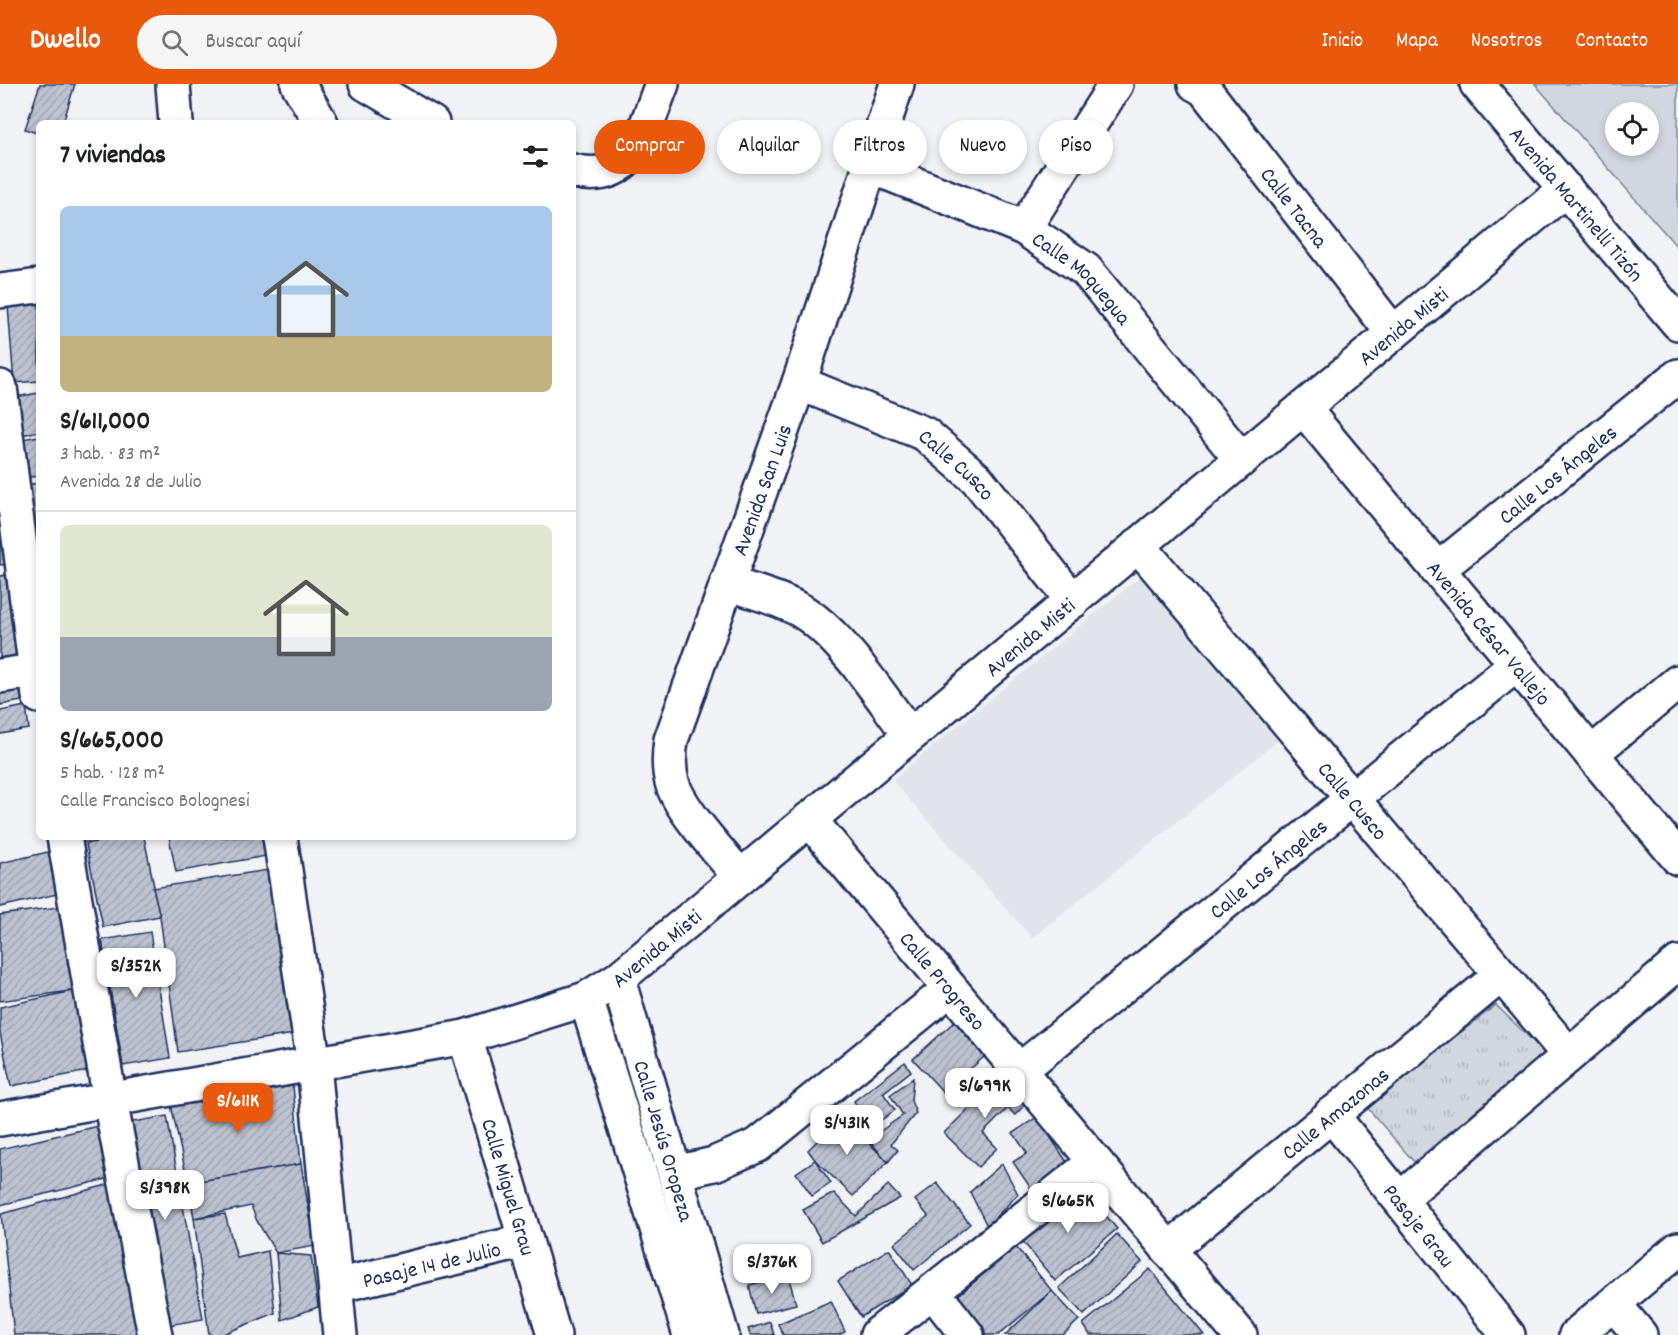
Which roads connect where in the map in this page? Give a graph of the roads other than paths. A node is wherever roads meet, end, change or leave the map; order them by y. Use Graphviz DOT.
graph roads {
  1 [pos="173,84"];
  2 [pos="298,84"];
  3 [pos="366,84"];
  4 [pos="662,84"];
  5 [pos="897,84"];
  6 [pos="1116,84"];
  7 [pos="1477,84"];
  8 [pos="1203,86"];
  9 [pos="176,120"];
  10 [pos="319,120"];
  11 [pos="427,120"];
  12 [pos="885,120"];
  13 [pos="576,171"];
  14 [pos="867,174"];
  15 [pos="890,174"];
  16 [pos="1566,189"];
  17 [pos="1024,228"];
  18 [pos="36,286"];
  19 [pos="0,291"];
  20 [pos="1678,323"];
  21 [pos="1393,333"];
  22 [pos="1678,376"];
  23 [pos="799,383"];
  24 [pos="0,387"];
  25 [pos="1303,408"];
  26 [pos="1241,459"];
  27 [pos="1138,545"];
  28 [pos="1437,570"];
  29 [pos="727,583"];
  30 [pos="1072,601"];
  31 [pos="36,664"];
  32 [pos="1516,664"];
  33 [pos="0,676"];
  34 [pos="36,679"];
  35 [pos="1678,682"];
  36 [pos="910,735"];
  37 [pos="1591,754"];
  38 [pos="1352,798"];
  39 [pos="809,819"];
  40 [pos="65,840"];
  41 [pos="280,840"];
  42 [pos="1678,858"];
  43 [pos="740,877"];
  44 [pos="1678,963"];
  45 [pos="1501,975"];
  46 [pos="618,979"];
  47 [pos="950,989"];
  48 [pos="586,999"];
  49 [pos="465,1037"];
  50 [pos="1569,1055"];
  51 [pos="314,1065"];
  52 [pos="1019,1071"];
  53 [pos="110,1100"];
  54 [pos="1,1114"];
  55 [pos="1332,1114"];
  56 [pos="1095,1162"];
  57 [pos="675,1173"];
  58 [pos="1400,1199"];
  59 [pos="526,1241"];
  60 [pos="1678,1249"];
  61 [pos="1168,1250"];
  62 [pos="336,1286"];
  63 [pos="933,1292"];
  64 [pos="1614,1304"];
  65 [pos="333,1334"];
  66 [pos="155,1335"];
  67 [pos="554,1335"];
  68 [pos="690,1335"];
  69 [pos="722,1335"];
  70 [pos="877,1335"];
  71 [pos="967,1335"];
  72 [pos="1240,1335"];
  73 [pos="1509,1335"];
  74 [pos="1576,1335"];
  75 [pos="1640,1335"];
  1 -- 9 [label="street"];
  2 -- 10 [label="street"];
  3 -- 11 [label="street"];
  4 -- 13 [label="street"];
  5 -- 12 [label="street, Avenida San Luis"];
  6 -- 17 [label="street"];
  7 -- 16 [label="street, Avenida Martinelli Tizón"];
  8 -- 21 [label="street, Calle Tacna"];
  14 -- 23 [label="street, Avenida San Luis"];
  15 -- 17 [label="street, Calle Moquegua"];
  16 -- 20 [label="street, Avenida Martinelli Tizón"];
  16 -- 21 [label="street, Avenida Misti"];
  17 -- 26 [label="street, Calle Moquegua"];
  18 -- 19 [label="street"];
  21 -- 25 [label="street, Avenida Misti"];
  22 -- 28 [label="street, Calle Los Ángeles"];
  23 -- 29 [label="street, Avenida San Luis"];
  23 -- 30 [label="street, Calle Cusco"];
  24 -- 31 [label="street"];
  25 -- 26 [label="street, Avenida Misti"];
  25 -- 28 [label="street, Avenida César Vallejo"];
  26 -- 27 [label="street, Avenida Misti"];
  27 -- 30 [label="street, Avenida Misti"];
  27 -- 38 [label="street, Calle Cusco"];
  28 -- 32 [label="street, Avenida César Vallejo"];
  29 -- 36 [label="street"];
  29 -- 43 [label="street, Avenida San Luis"];
  30 -- 36 [label="street, Avenida Misti"];
  32 -- 37 [label="street, Avenida César Vallejo"];
  32 -- 38 [label="street, Calle Los Ángeles"];
  33 -- 34 [label="street"];
  35 -- 37 [label="street"];
  36 -- 39 [label="street, Avenida Misti"];
  37 -- 42 [label="street, Avenida César Vallejo"];
  38 -- 45 [label="street, Calle Cusco"];
  38 -- 52 [label="street, Calle Los Ángeles"];
  39 -- 43 [label="street, Avenida Misti"];
  39 -- 47 [label="street, Calle Progreso"];
  40 -- 53 [label="street"];
  41 -- 51 [label="street"];
  43 -- 46 [label="street, Avenida Misti"];
  44 -- 50 [label="street"];
  45 -- 50 [label="street, Calle Cusco"];
  45 -- 55 [label="street, Calle Amazonas"];
  46 -- 48 [label="street, Avenida Misti"];
  46 -- 57 [label="street, Calle Jesús Oropeza"];
  47 -- 52 [label="street, Calle Progreso"];
  47 -- 57 [label="street"];
  48 -- 49 [label="street, Avenida Misti"];
  48 -- 68 [label="street, Calle Jesús Oropeza"];
  49 -- 51 [label="street, Avenida Misti"];
  49 -- 59 [label="street, Calle Miguel Grau"];
  50 -- 58 [label="street"];
  51 -- 53 [label="street, Avenida Misti"];
  51 -- 62 [label="street"];
  52 -- 56 [label="street, Calle Progreso"];
  53 -- 54 [label="street, Avenida Misti"];
  53 -- 66 [label="street"];
  55 -- 58 [label="street, Pasaje Grau"];
  55 -- 61 [label="street, Calle Amazonas"];
  56 -- 61 [label="street, Calle Progreso"];
  56 -- 63 [label="street"];
  57 -- 69 [label="street, Calle Jesús Oropeza"];
  58 -- 73 [label="street, Pasaje Grau"];
  59 -- 62 [label="street, Pasaje 14 de Julio"];
  59 -- 67 [label="street, Calle Miguel Grau"];
  60 -- 64 [label="street"];
  61 -- 72 [label="street, Calle Progreso"];
  62 -- 65 [label="street"];
  63 -- 70 [label="street"];
  63 -- 71 [label="street"];
  64 -- 74 [label="street"];
  64 -- 75 [label="street"];
}
